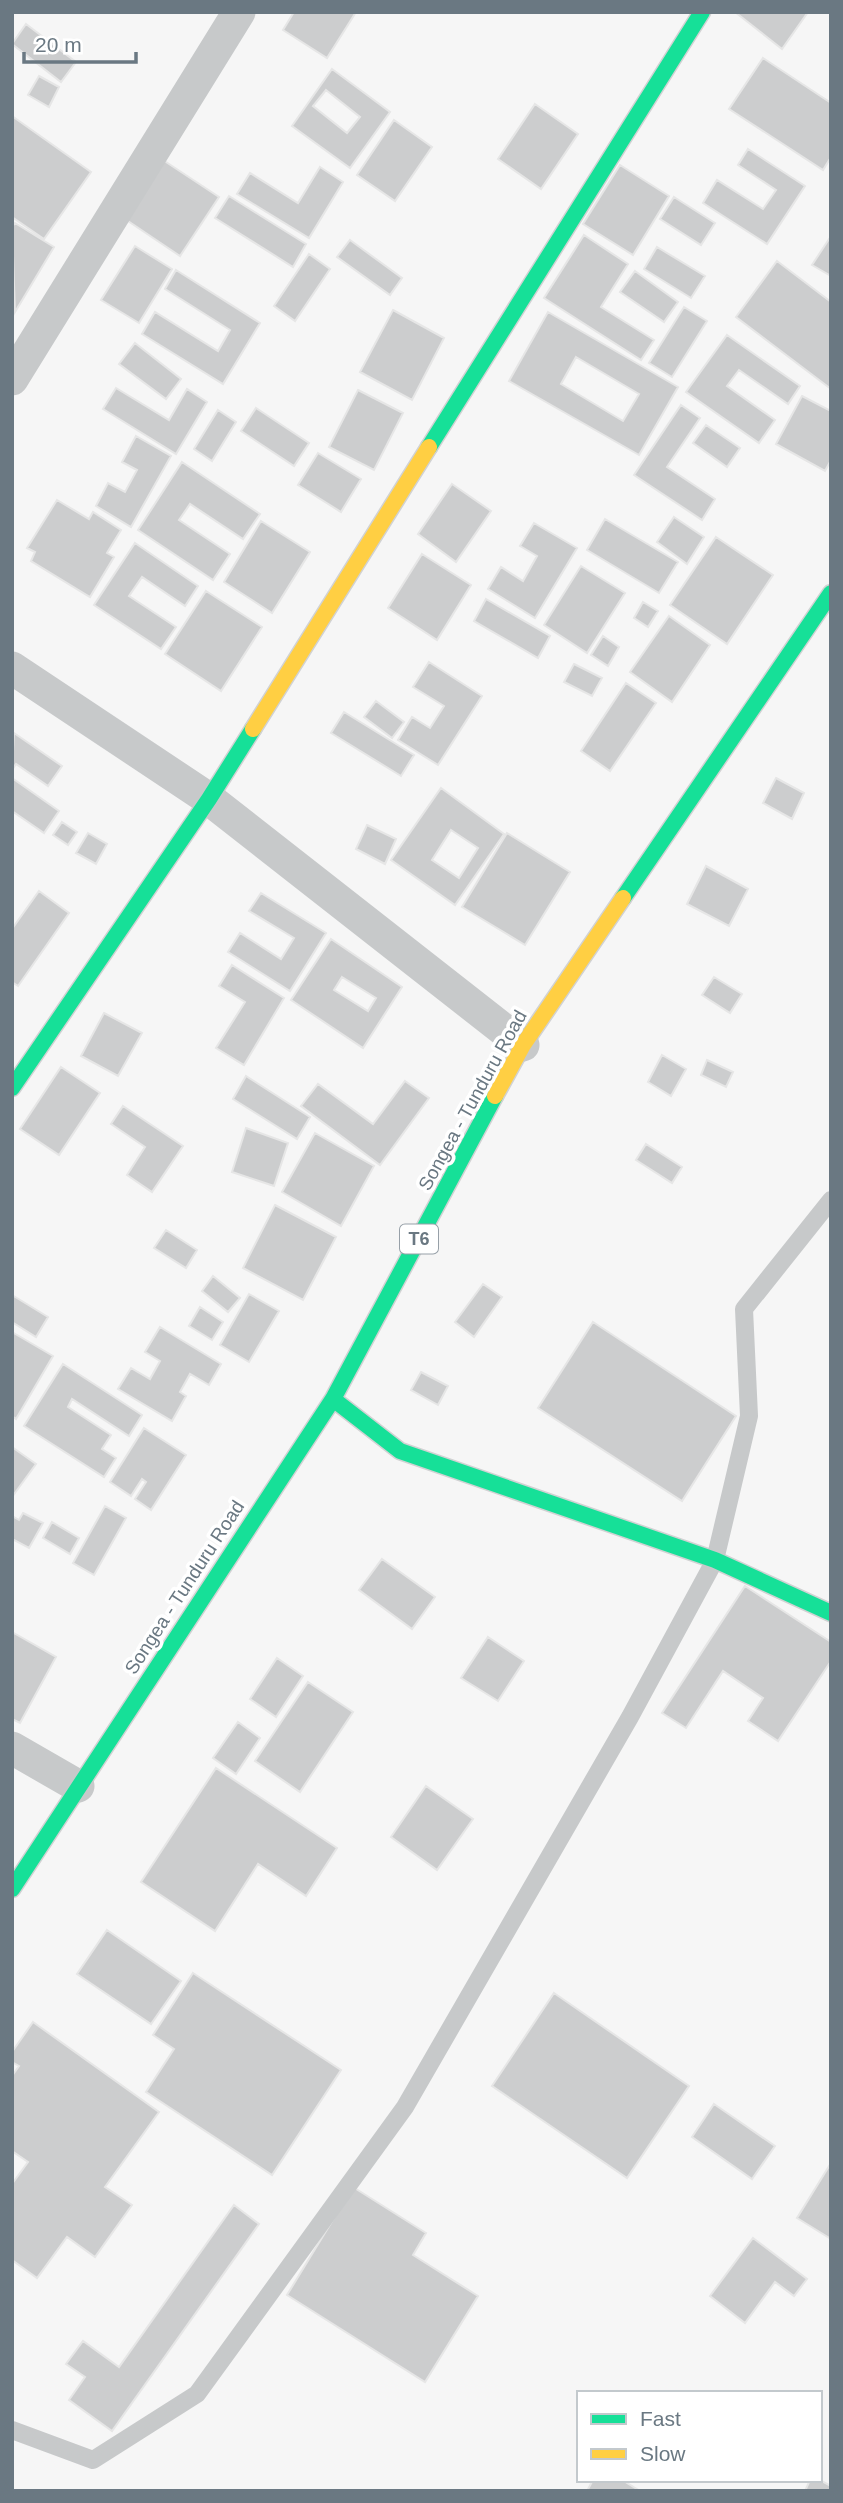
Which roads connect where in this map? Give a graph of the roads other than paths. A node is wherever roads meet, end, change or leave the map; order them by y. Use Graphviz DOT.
graph roads {
  1 [pos="239,12"];
  2 [pos="702,12"];
  3 [pos="12,379"];
  4 [pos="831,593"];
  5 [pos="12,668"];
  6 [pos="209,799"];
  7 [pos="523,1045"];
  8 [pos="12,1088"];
  9 [pos="831,1200"];
  10 [pos="333,1399"];
  11 [pos="715,1560"];
  12 [pos="831,1613"];
  13 [pos="12,1748"];
  14 [pos="78,1786"];
  15 [pos="12,1889"];
  16 [pos="12,2430"];
  1 -- 3 [label="street"];
  2 -- 6 [label="main road"];
  4 -- 7 [label="main road, Songea - Tunduru Road / T6"];
  5 -- 6 [label="street"];
  6 -- 7 [label="street"];
  6 -- 8 [label="main road"];
  7 -- 10 [label="main road, Songea - Tunduru Road / T6"];
  9 -- 11 [label="lane"];
  10 -- 11 [label="main road"];
  10 -- 14 [label="main road, Songea - Tunduru Road / T6"];
  11 -- 12 [label="main road"];
  11 -- 16 [label="lane"];
  13 -- 14 [label="street"];
  14 -- 15 [label="main road, Songea - Tunduru Road / T6"];
}
